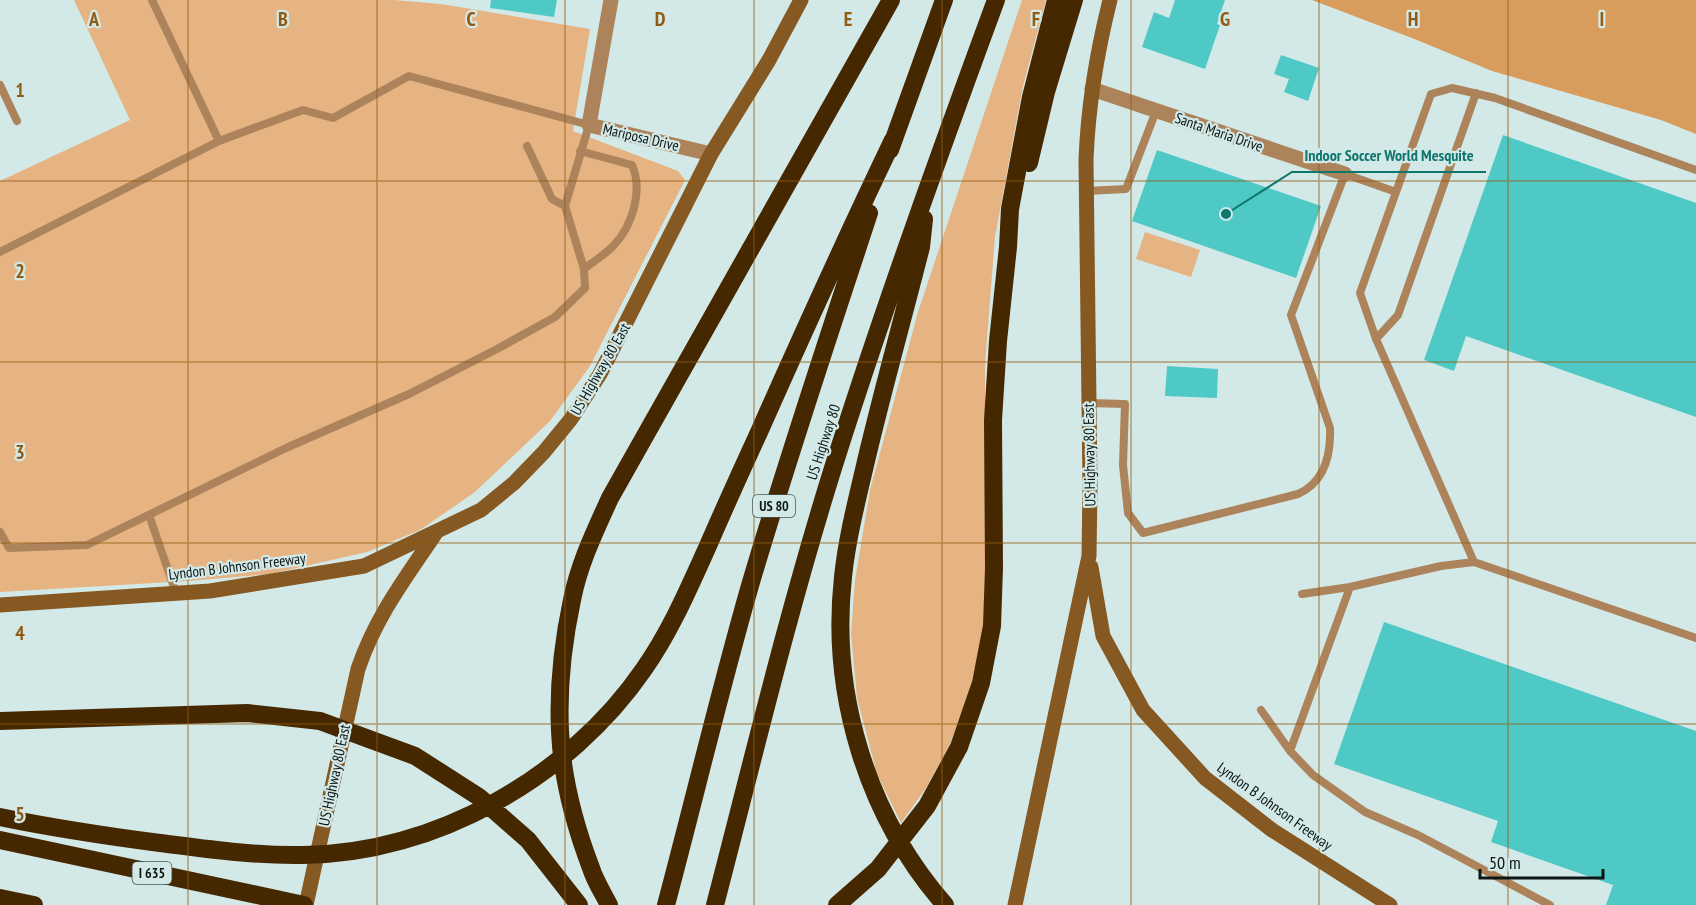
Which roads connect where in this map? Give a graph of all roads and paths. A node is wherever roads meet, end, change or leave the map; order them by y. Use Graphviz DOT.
graph roads {
  1 [pos="152,0"];
  2 [pos="611,0"];
  3 [pos="801,0"];
  4 [pos="891,0"];
  5 [pos="944,0"];
  6 [pos="996,0"];
  7 [pos="1056,0"];
  8 [pos="1074,0"];
  9 [pos="1110,0"];
  10 [pos="0,84"];
  11 [pos="1092,89"];
  12 [pos="1476,93"];
  13 [pos="1156,111"];
  14 [pos="17,121"];
  15 [pos="589,125"];
  16 [pos="219,141"];
  17 [pos="893,141"];
  18 [pos="527,146"];
  19 [pos="580,151"];
  20 [pos="711,154"];
  21 [pos="1696,170"];
  22 [pos="1345,174"];
  23 [pos="928,187"];
  24 [pos="1086,191"];
  25 [pos="1396,192"];
  26 [pos="565,206"];
  27 [pos="1008,247"];
  28 [pos="0,252"];
  29 [pos="584,269"];
  30 [pos="1376,339"];
  31 [pos="1089,403"];
  32 [pos="149,515"];
  33 [pos="0,532"];
  34 [pos="435,534"];
  35 [pos="1089,556"];
  36 [pos="1474,562"];
  37 [pos="1350,587"];
  38 [pos="176,593"];
  39 [pos="1302,594"];
  40 [pos="0,604"];
  41 [pos="1696,638"];
  42 [pos="1261,710"];
  43 [pos="0,721"];
  44 [pos="1290,751"];
  45 [pos="0,818"];
  46 [pos="0,840"];
  47 [pos="718,896"];
  48 [pos="0,897"];
  49 [pos="34,905"];
  50 [pos="305,905"];
  51 [pos="579,905"];
  52 [pos="609,905"];
  53 [pos="666,905"];
  54 [pos="837,905"];
  55 [pos="945,905"];
  56 [pos="1015,905"];
  57 [pos="1390,905"];
  58 [pos="1550,905"];
  1 -- 16 [label="lane"];
  2 -- 15 [label="street, Mariposa Drive"];
  3 -- 20 [label="main road, US Highway 80 East"];
  4 -- 52 [label="highway"];
  5 -- 17 [label="highway, US Highway 80 / US 80"];
  6 -- 23 [label="highway, US Highway 80"];
  7 -- 27 [label="highway"];
  8 -- 27 [label="highway"];
  9 -- 11 [label="main road, US Highway 80 East"];
  10 -- 14 [label="lane"];
  11 -- 13 [label="street, Santa Maria Drive"];
  11 -- 24 [label="main road, US Highway 80 East"];
  12 -- 21 [label="lane"];
  12 -- 25 [label="lane"];
  12 -- 30 [label="lane"];
  13 -- 22 [label="street, Santa Maria Drive"];
  13 -- 24 [label="lane"];
  15 -- 16 [label="lane"];
  15 -- 19 [label="lane"];
  15 -- 20 [label="street, Mariposa Drive"];
  16 -- 28 [label="lane"];
  17 -- 45 [label="highway"];
  17 -- 53 [label="highway, US Highway 80 / US 80"];
  18 -- 26 [label="lane"];
  19 -- 26 [label="lane"];
  19 -- 29 [label="lane"];
  20 -- 34 [label="main road, US Highway 80 East"];
  22 -- 25 [label="lane"];
  22 -- 31 [label="lane"];
  23 -- 47 [label="highway, US Highway 80"];
  23 -- 55 [label="highway"];
  24 -- 31 [label="main road, US Highway 80 East"];
  25 -- 30 [label="lane"];
  26 -- 29 [label="lane"];
  27 -- 54 [label="highway"];
  29 -- 32 [label="lane"];
  30 -- 36 [label="lane"];
  31 -- 35 [label="main road, US Highway 80 East"];
  32 -- 33 [label="lane"];
  32 -- 38 [label="lane"];
  34 -- 38 [label="main road, Lyndon B Johnson Freeway"];
  34 -- 50 [label="main road, US Highway 80 East"];
  35 -- 56 [label="main road, US Highway 80 East"];
  35 -- 57 [label="main road, Lyndon B Johnson Freeway"];
  36 -- 37 [label="lane"];
  36 -- 41 [label="lane"];
  37 -- 39 [label="lane"];
  37 -- 44 [label="lane"];
  38 -- 40 [label="main road, Lyndon B Johnson Freeway"];
  42 -- 44 [label="lane"];
  43 -- 51 [label="highway"];
  44 -- 58 [label="lane"];
  46 -- 50 [label="highway, I 635"];
  48 -- 49 [label="highway"];
}
